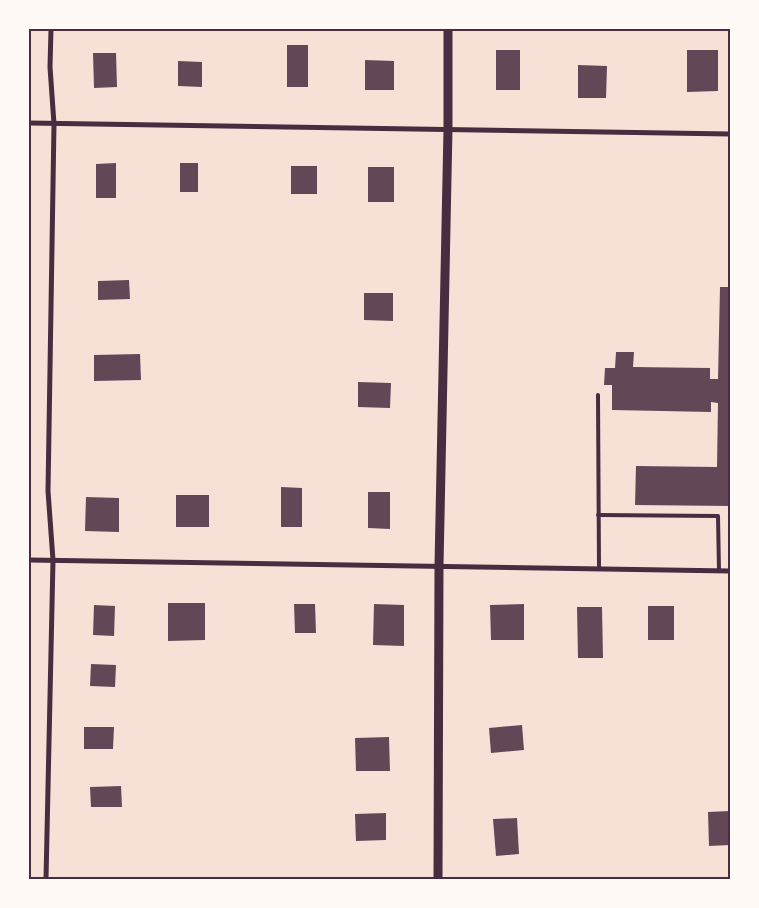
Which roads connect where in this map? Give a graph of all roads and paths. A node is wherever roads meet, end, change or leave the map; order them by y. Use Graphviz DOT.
graph roads {
  1 [pos="51,29"];
  2 [pos="448,29"];
  3 [pos="29,123"];
  4 [pos="54,124"];
  5 [pos="448,129"];
  6 [pos="730,134"];
  7 [pos="598,394"];
  8 [pos="598,515"];
  9 [pos="29,560"];
  10 [pos="53,560"];
  11 [pos="439,566"];
  12 [pos="599,568"];
  13 [pos="719,571"];
  14 [pos="730,572"];
  15 [pos="46,879"];
  16 [pos="438,879"];
  1 -- 4 [label="street"];
  2 -- 5 [label="street"];
  3 -- 4 [label="street"];
  4 -- 5 [label="street"];
  4 -- 10 [label="street"];
  5 -- 6 [label="street"];
  5 -- 11 [label="street"];
  7 -- 8 [label="lane"];
  8 -- 12 [label="lane"];
  8 -- 13 [label="lane"];
  9 -- 10 [label="street"];
  10 -- 11 [label="street"];
  10 -- 15 [label="street"];
  11 -- 12 [label="street"];
  11 -- 16 [label="street"];
  12 -- 13 [label="street"];
  13 -- 14 [label="street"];
}
